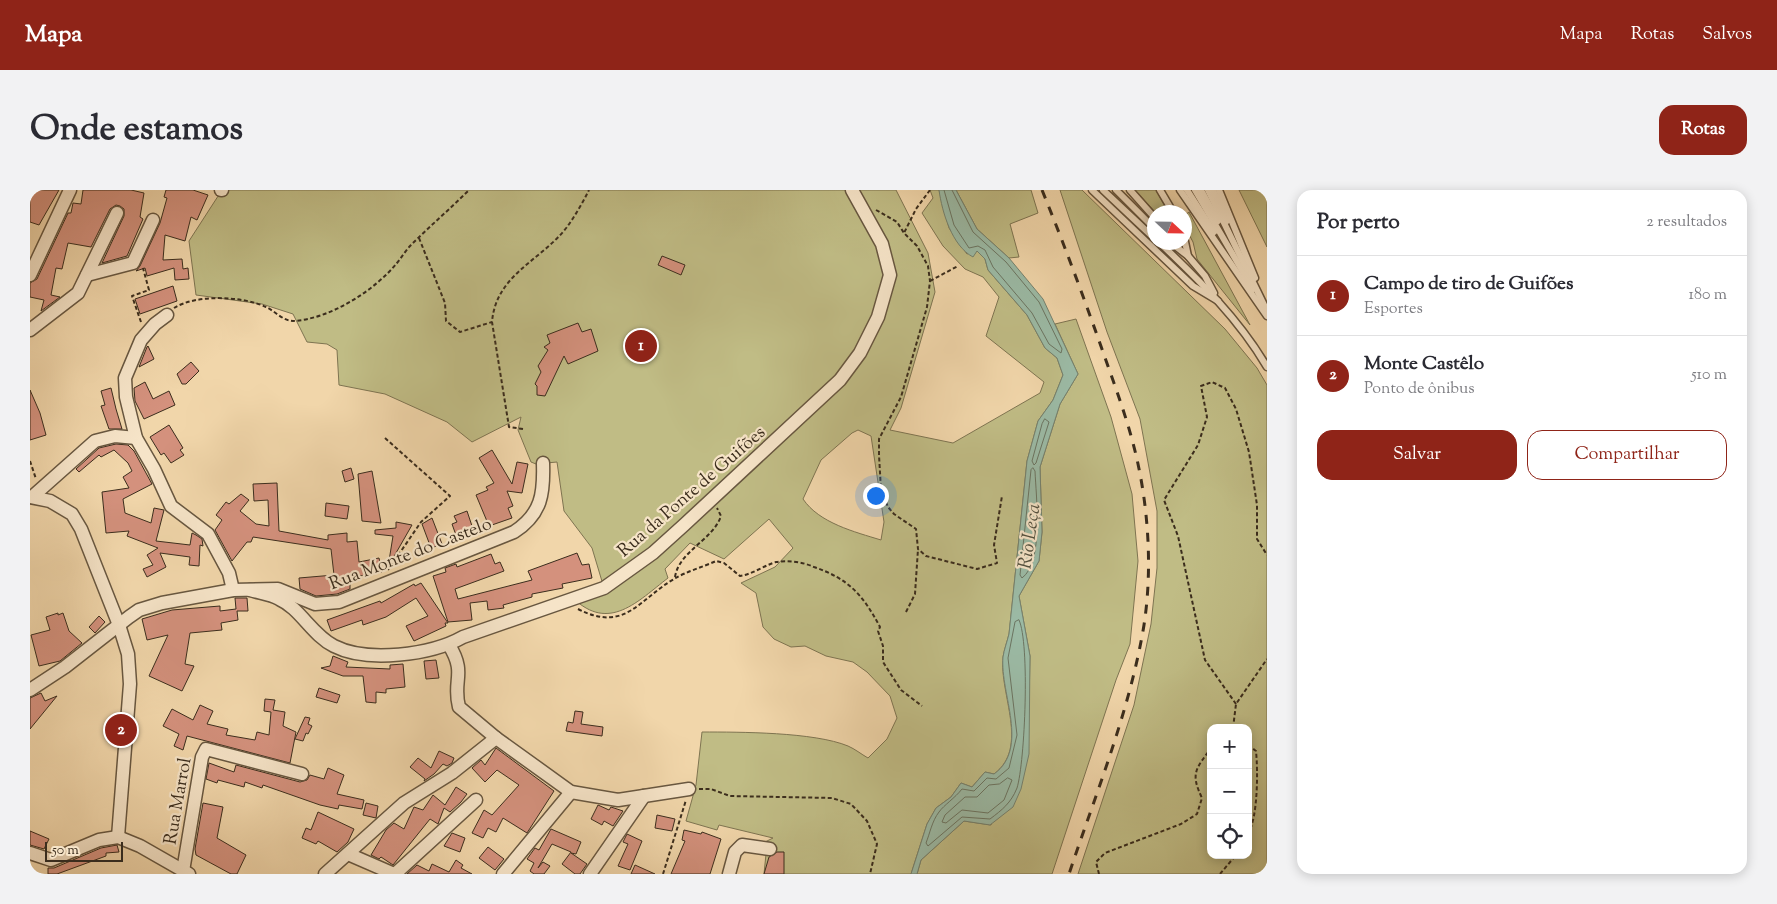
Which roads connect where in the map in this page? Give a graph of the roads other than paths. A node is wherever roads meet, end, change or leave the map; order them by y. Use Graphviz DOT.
graph roads {
  1 [pos="70,190"];
  2 [pos="852,190"];
  3 [pos="1092,190"];
  4 [pos="1103,190"];
  5 [pos="1116,190"];
  6 [pos="1130,190"];
  7 [pos="1160,190"];
  8 [pos="1180,190"];
  9 [pos="1187,190"];
  10 [pos="1195,190"];
  11 [pos="1201,190"];
  12 [pos="1208,190"];
  13 [pos="1213,190"];
  14 [pos="1219,190"];
  15 [pos="1169,205"];
  16 [pos="1147,208"];
  17 [pos="117,213"];
  18 [pos="153,220"];
  19 [pos="1147,221"];
  20 [pos="1147,231"];
  21 [pos="1167,250"];
  22 [pos="1180,250"];
  23 [pos="1184,250"];
  24 [pos="1187,250"];
  25 [pos="1188,256"];
  26 [pos="30,275"];
  27 [pos="87,275"];
  28 [pos="1218,301"];
  29 [pos="1267,312"];
  30 [pos="167,315"];
  31 [pos="30,330"];
  32 [pos="1267,367"];
  33 [pos="136,438"];
  34 [pos="543,463"];
  35 [pos="34,494"];
  36 [pos="233,590"];
  37 [pos="250,590"];
  38 [pos="119,624"];
  39 [pos="449,645"];
  40 [pos="30,690"];
  41 [pos="496,738"];
  42 [pos="302,774"];
  43 [pos="689,789"];
  44 [pos="571,792"];
  45 [pos="644,796"];
  46 [pos="476,800"];
  47 [pos="118,837"];
  48 [pos="770,849"];
  49 [pos="30,853"];
  50 [pos="348,854"];
  51 [pos="186,872"];
  52 [pos="325,874"];
  53 [pos="395,874"];
  54 [pos="503,874"];
  55 [pos="590,874"];
  56 [pos="729,874"];
  1 -- 26 [label="street"];
  2 -- 39 [label="street, Rua da Ponte de Guifões"];
  3 -- 28 [label="lane"];
  4 -- 20 [label="lane"];
  5 -- 19 [label="lane"];
  6 -- 16 [label="lane"];
  7 -- 15 [label="lane"];
  8 -- 29 [label="lane"];
  9 -- 29 [label="lane"];
  10 -- 29 [label="lane"];
  11 -- 29 [label="lane"];
  12 -- 29 [label="lane"];
  13 -- 29 [label="lane"];
  14 -- 29 [label="lane"];
  17 -- 27 [label="street"];
  18 -- 27 [label="street"];
  21 -- 28 [label="lane"];
  22 -- 25 [label="lane"];
  23 -- 25 [label="lane"];
  24 -- 25 [label="lane"];
  25 -- 28 [label="lane"];
  27 -- 31 [label="street"];
  28 -- 32 [label="lane"];
  30 -- 33 [label="street"];
  33 -- 35 [label="street"];
  33 -- 36 [label="street"];
  34 -- 37 [label="street, Rua Monte do Castelo"];
  35 -- 38 [label="street"];
  36 -- 37 [label="street, Rua Monte do Castelo"];
  36 -- 38 [label="street, Rua Monte do Castelo"];
  37 -- 39 [label="street, Rua da Ponte de Guifões"];
  38 -- 40 [label="street, Rua Monte do Castelo"];
  38 -- 47 [label="street"];
  39 -- 41 [label="street"];
  41 -- 44 [label="street"];
  41 -- 50 [label="street"];
  42 -- 51 [label="street, Rua Marrol"];
  43 -- 45 [label="street"];
  44 -- 45 [label="street"];
  44 -- 54 [label="street"];
  45 -- 55 [label="street"];
  46 -- 53 [label="street"];
  47 -- 49 [label="street"];
  47 -- 51 [label="street"];
  48 -- 56 [label="street"];
  50 -- 52 [label="street"];
  50 -- 53 [label="street"];
}
